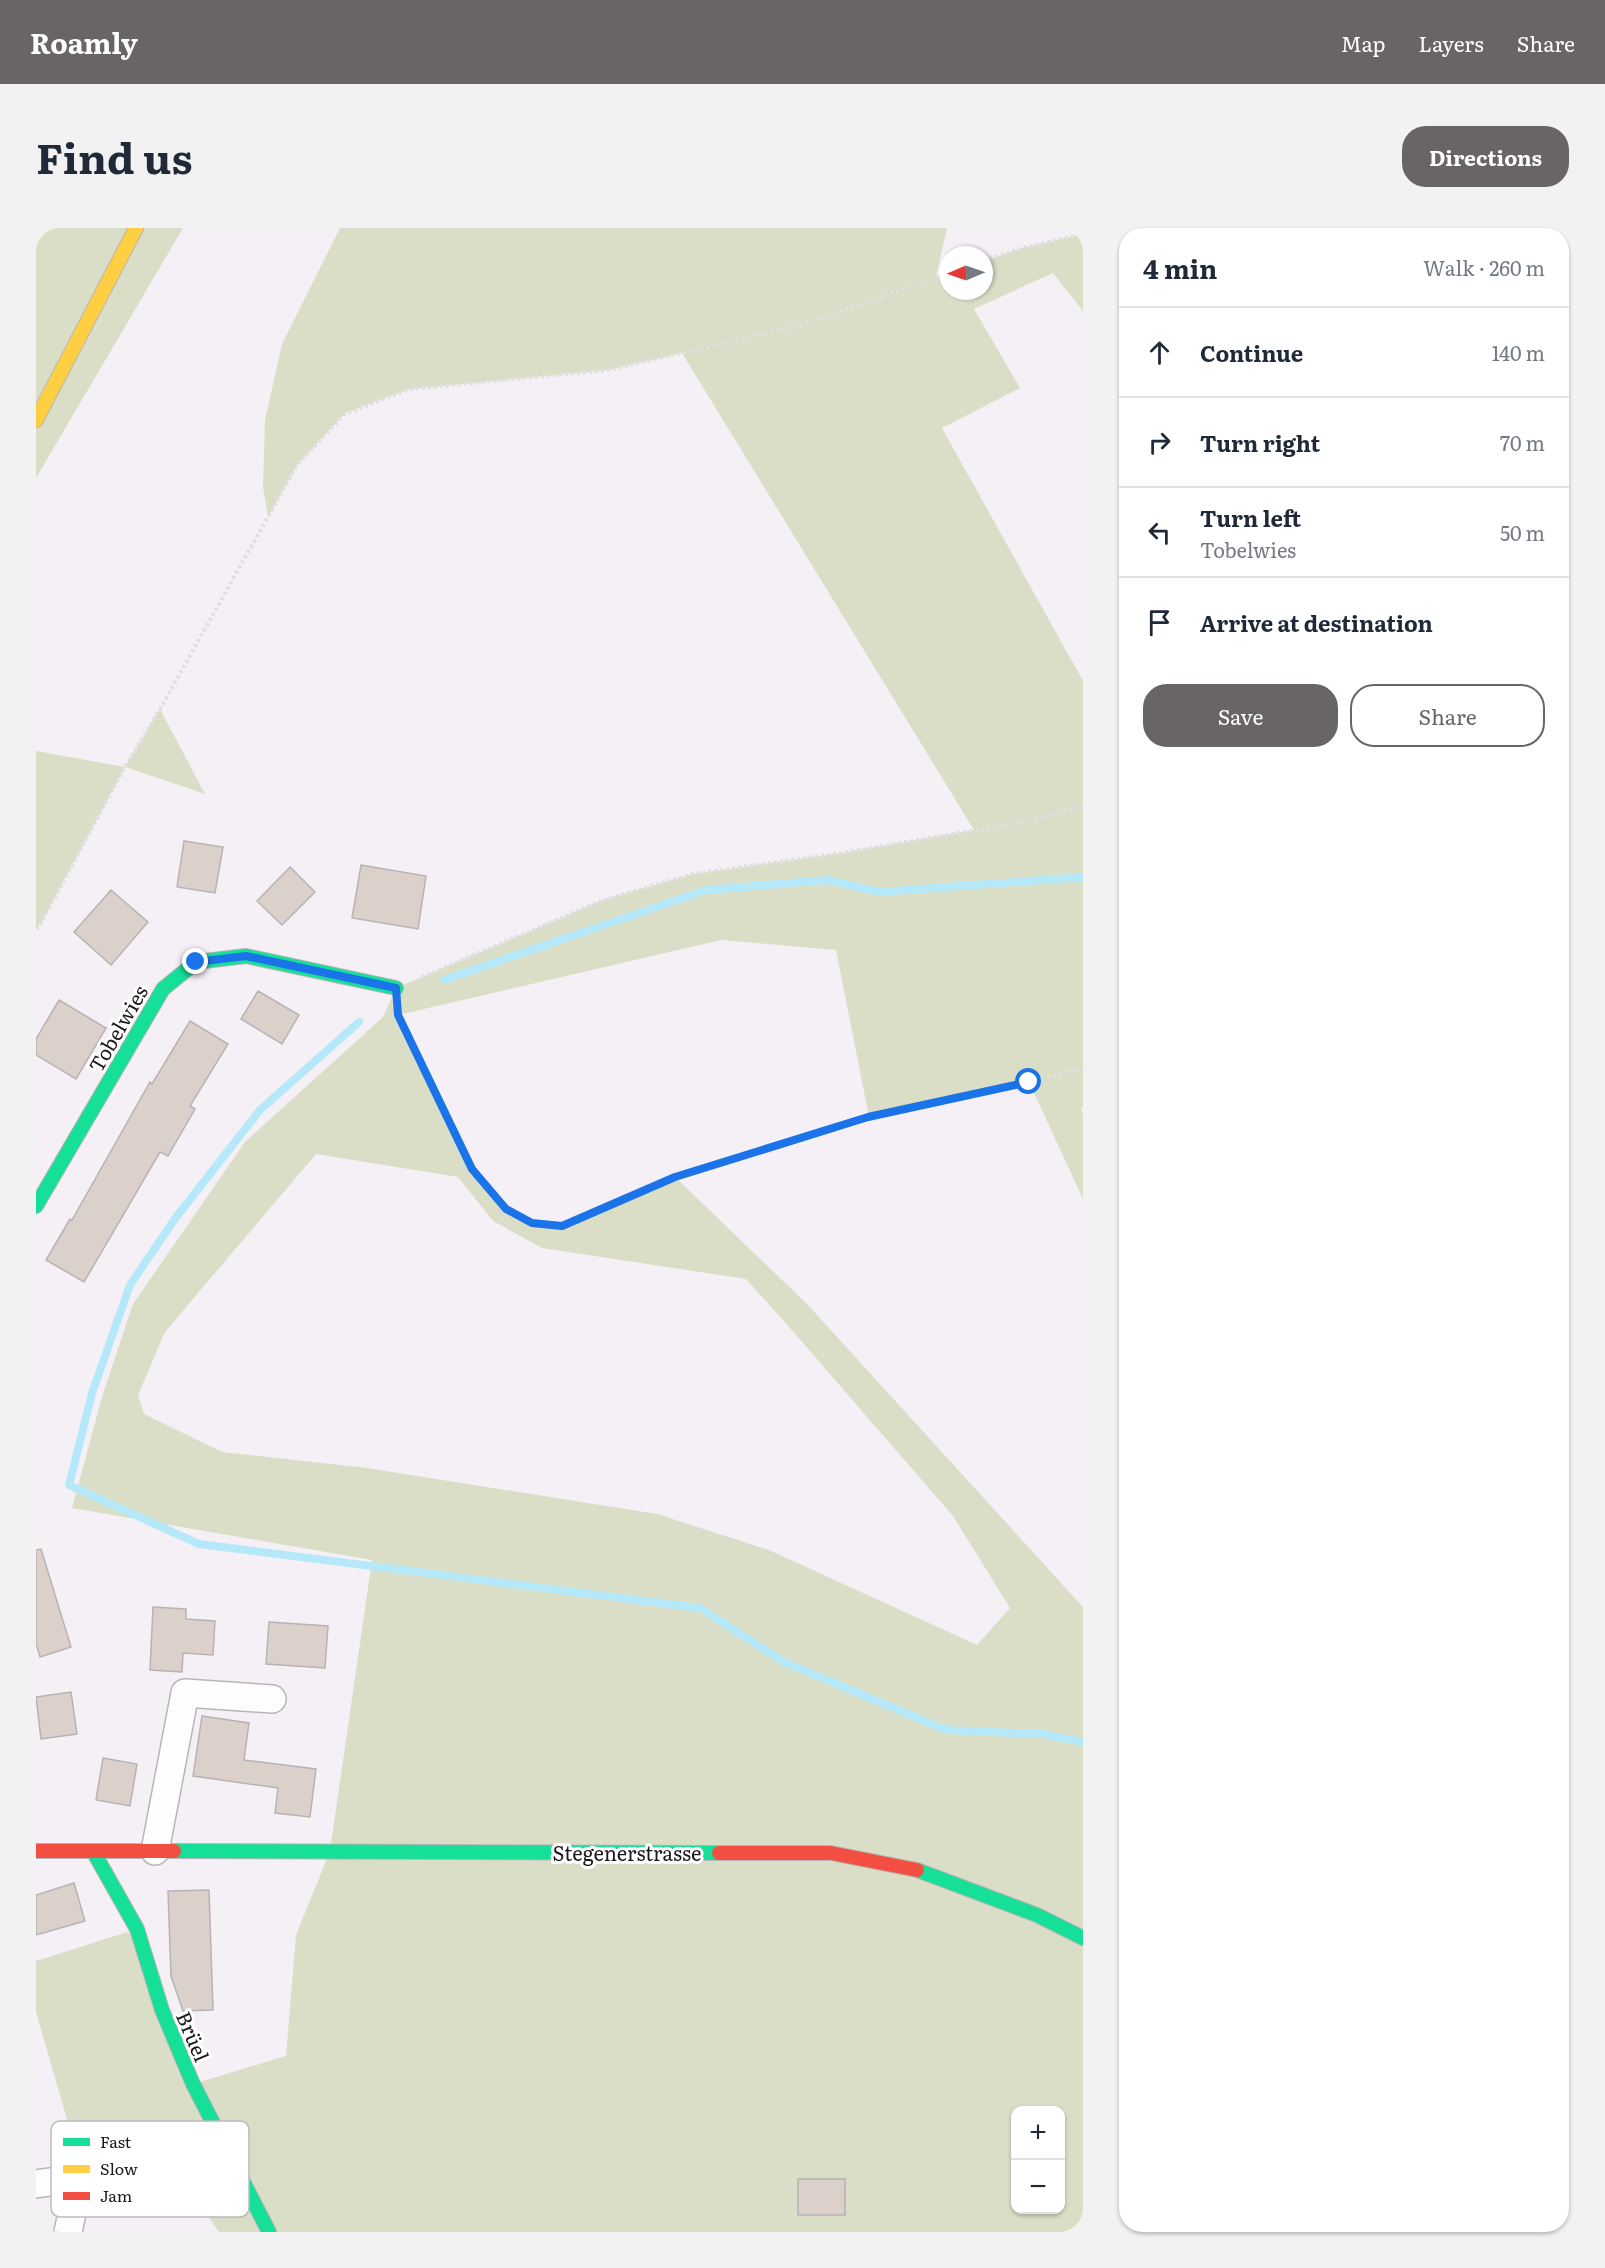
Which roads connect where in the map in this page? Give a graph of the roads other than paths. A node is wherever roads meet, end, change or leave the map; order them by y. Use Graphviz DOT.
graph roads {
  1 [pos="136,228"];
  2 [pos="36,420"];
  3 [pos="396,988"];
  4 [pos="36,1206"];
  5 [pos="272,1699"];
  6 [pos="36,1851"];
  7 [pos="93,1851"];
  8 [pos="155,1851"];
  9 [pos="1083,1938"];
  10 [pos="212,2121"];
  11 [pos="51,2182"];
  12 [pos="36,2184"];
  13 [pos="249,2193"];
  14 [pos="71,2217"];
  15 [pos="68,2232"];
  16 [pos="269,2232"];
  1 -- 2 [label="street"];
  3 -- 4 [label="street, Tobelwies"];
  5 -- 8 [label="street"];
  6 -- 7 [label="street, Stegenerstrasse"];
  7 -- 8 [label="street, Stegenerstrasse"];
  7 -- 10 [label="street, Brüel"];
  8 -- 9 [label="street, Stegenerstrasse"];
  11 -- 12 [label="street"];
  13 -- 16 [label="street, Brüel"];
  14 -- 15 [label="street"];
}
